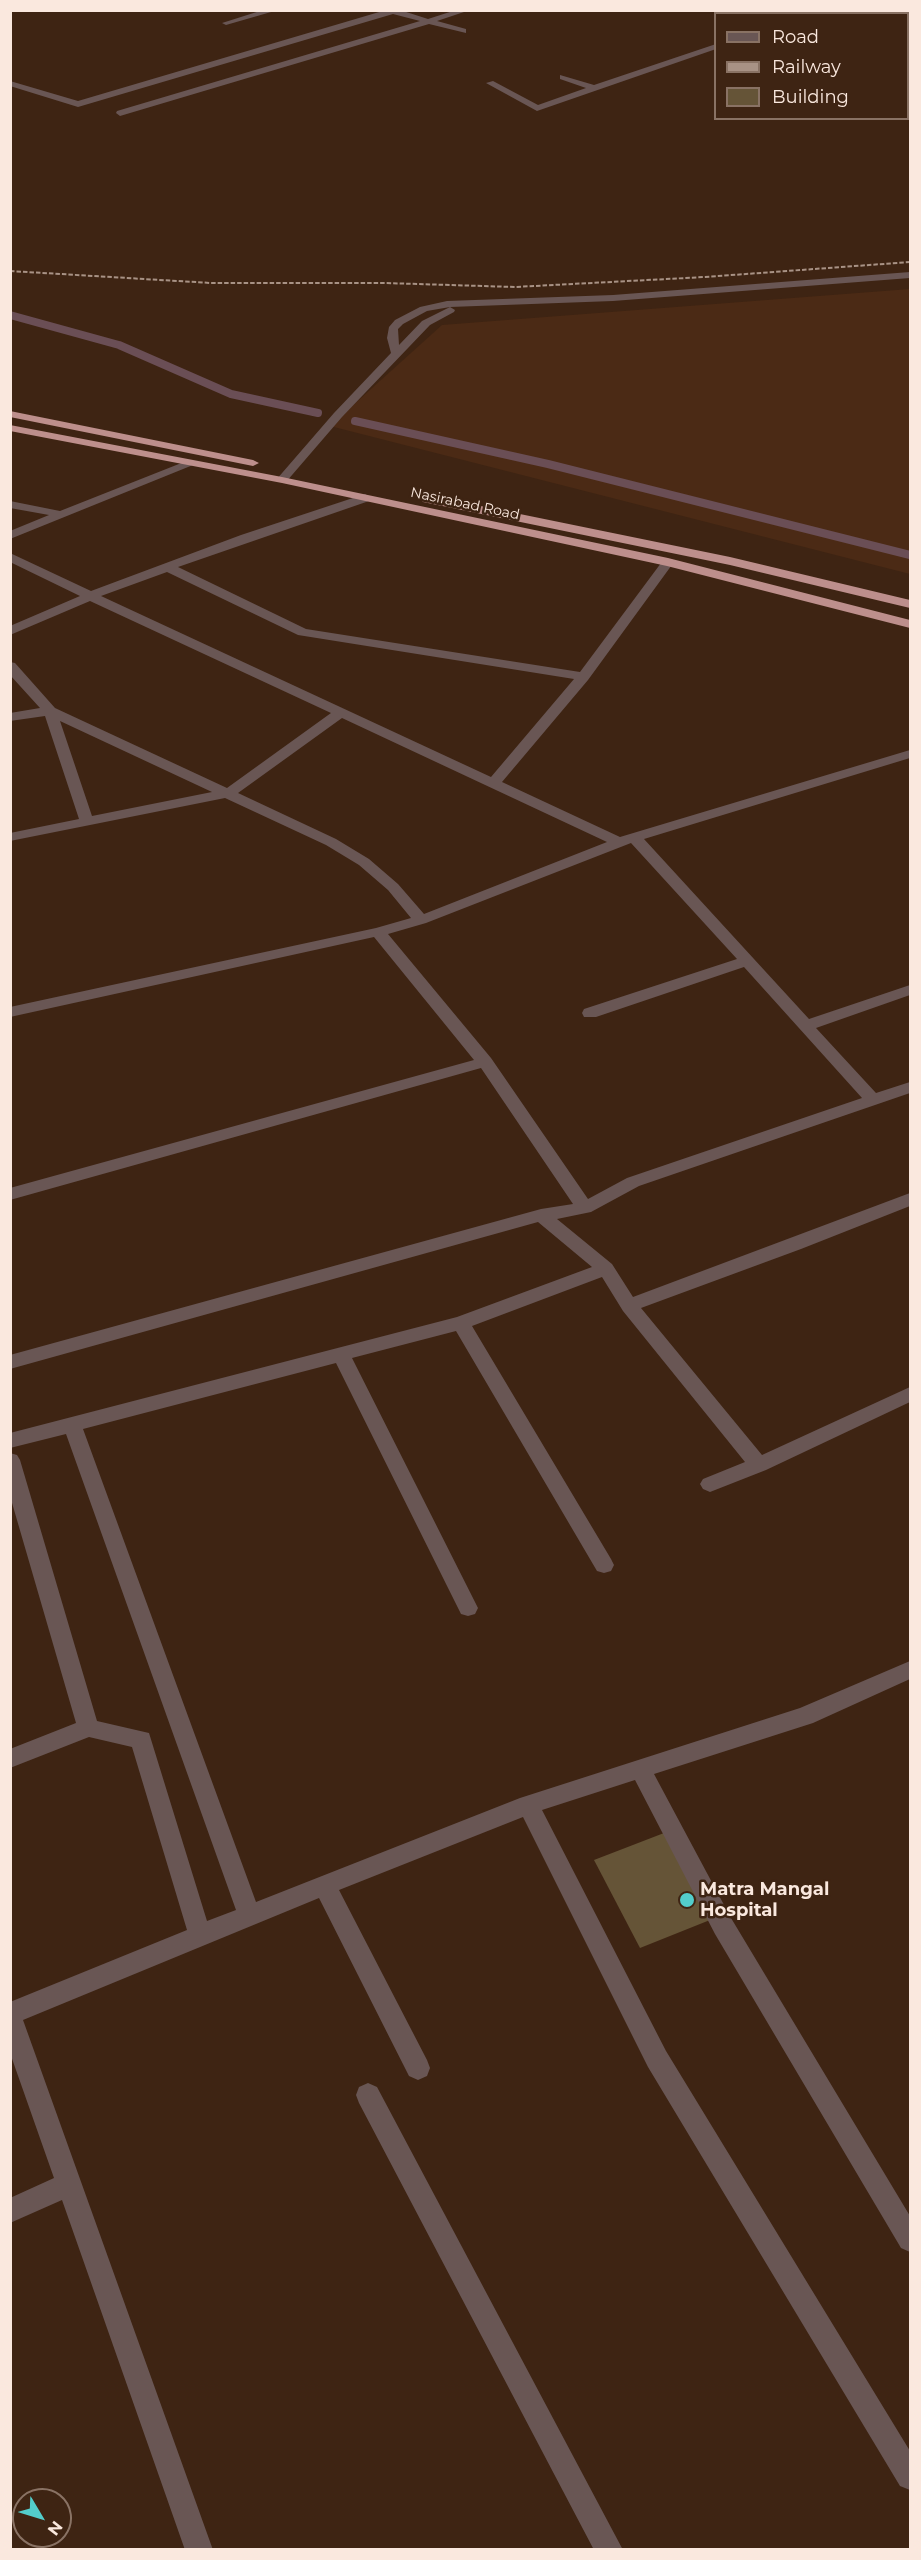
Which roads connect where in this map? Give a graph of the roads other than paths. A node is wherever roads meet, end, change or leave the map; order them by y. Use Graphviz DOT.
graph roads {
  1 [pos="274,10"];
  2 [pos="465,10"];
  3 [pos="430,22"];
  4 [pos="226,23"];
  5 [pos="463,31"];
  6 [pos="282,43"];
  7 [pos="714,47"];
  8 [pos="316,55"];
  9 [pos="563,77"];
  10 [pos="10,83"];
  11 [pos="490,83"];
  12 [pos="596,89"];
  13 [pos="120,113"];
  14 [pos="910,276"];
  15 [pos="471,303"];
  16 [pos="397,354"];
  17 [pos="10,414"];
  18 [pos="10,428"];
  19 [pos="189,463"];
  20 [pos="291,471"];
  21 [pos="282,480"];
  22 [pos="365,498"];
  23 [pos="10,504"];
  24 [pos="60,514"];
  25 [pos="10,535"];
  26 [pos="10,557"];
  27 [pos="668,562"];
  28 [pos="167,567"];
  29 [pos="90,596"];
  30 [pos="910,604"];
  31 [pos="910,624"];
  32 [pos="10,631"];
  33 [pos="10,666"];
  34 [pos="583,677"];
  35 [pos="50,711"];
  36 [pos="342,712"];
  37 [pos="10,717"];
  38 [pos="910,754"];
  39 [pos="494,783"];
  40 [pos="229,793"];
  41 [pos="87,822"];
  42 [pos="10,837"];
  43 [pos="627,840"];
  44 [pos="421,920"];
  45 [pos="378,932"];
  46 [pos="747,961"];
  47 [pos="910,990"];
  48 [pos="10,1012"];
  49 [pos="590,1013"];
  50 [pos="805,1026"];
  51 [pos="485,1062"];
  52 [pos="910,1087"];
  53 [pos="873,1100"];
  54 [pos="10,1194"];
  55 [pos="910,1199"];
  56 [pos="585,1208"];
  57 [pos="541,1215"];
  58 [pos="606,1269"];
  59 [pos="629,1306"];
  60 [pos="461,1323"];
  61 [pos="341,1355"];
  62 [pos="10,1362"];
  63 [pos="910,1394"];
  64 [pos="72,1425"];
  65 [pos="10,1442"];
  66 [pos="10,1460"];
  67 [pos="759,1465"];
  68 [pos="710,1484"];
  69 [pos="604,1565"];
  70 [pos="468,1608"];
  71 [pos="910,1670"];
  72 [pos="88,1728"];
  73 [pos="10,1759"];
  74 [pos="640,1769"];
  75 [pos="528,1805"];
  76 [pos="325,1886"];
  77 [pos="249,1915"];
  78 [pos="200,1935"];
  79 [pos="10,2016"];
  80 [pos="418,2068"];
  81 [pos="368,2095"];
  82 [pos="70,2184"];
  83 [pos="10,2211"];
  84 [pos="910,2239"];
  85 [pos="910,2476"];
  86 [pos="198,2550"];
  87 [pos="609,2550"];
  1 -- 4 [label="street"];
  2 -- 3 [label="street"];
  3 -- 5 [label="street"];
  3 -- 6 [label="street"];
  3 -- 8 [label="street"];
  6 -- 8 [label="street"];
  6 -- 10 [label="street"];
  7 -- 12 [label="street"];
  8 -- 13 [label="street"];
  9 -- 12 [label="street"];
  11 -- 12 [label="street"];
  14 -- 15 [label="street"];
  15 -- 16 [label="street"];
  15 -- 16 [label="street"];
  16 -- 20 [label="street"];
  17 -- 20 [label="highway, Nasirabad Road"];
  18 -- 19 [label="highway, Nasirabad Road"];
  19 -- 21 [label="highway, Nasirabad Road"];
  19 -- 24 [label="street"];
  20 -- 21 [label="street"];
  20 -- 30 [label="highway, Nasirabad Road"];
  21 -- 22 [label="highway, Nasirabad Road"];
  22 -- 27 [label="highway, Nasirabad Road"];
  22 -- 28 [label="street"];
  23 -- 24 [label="street"];
  24 -- 25 [label="street"];
  26 -- 29 [label="street"];
  27 -- 31 [label="highway, Nasirabad Road"];
  27 -- 34 [label="street"];
  28 -- 29 [label="street"];
  28 -- 34 [label="street"];
  29 -- 32 [label="street"];
  29 -- 36 [label="street"];
  33 -- 35 [label="street"];
  34 -- 39 [label="street"];
  35 -- 37 [label="street"];
  35 -- 40 [label="street"];
  35 -- 41 [label="street"];
  36 -- 39 [label="street"];
  36 -- 40 [label="street"];
  38 -- 43 [label="street"];
  39 -- 43 [label="street"];
  40 -- 41 [label="street"];
  40 -- 44 [label="street"];
  41 -- 42 [label="street"];
  43 -- 44 [label="street"];
  43 -- 46 [label="street"];
  44 -- 45 [label="street"];
  45 -- 48 [label="street"];
  45 -- 51 [label="street"];
  46 -- 49 [label="street"];
  46 -- 50 [label="street"];
  47 -- 50 [label="street"];
  50 -- 53 [label="street"];
  51 -- 54 [label="street"];
  51 -- 56 [label="street"];
  52 -- 53 [label="street"];
  53 -- 56 [label="street"];
  55 -- 59 [label="street"];
  56 -- 57 [label="street"];
  57 -- 58 [label="street"];
  57 -- 62 [label="street"];
  58 -- 59 [label="street"];
  58 -- 60 [label="street"];
  59 -- 67 [label="street"];
  60 -- 61 [label="street"];
  60 -- 69 [label="street"];
  61 -- 64 [label="street"];
  61 -- 70 [label="street"];
  63 -- 67 [label="street"];
  64 -- 65 [label="street"];
  64 -- 77 [label="street"];
  66 -- 72 [label="street"];
  67 -- 68 [label="street"];
  71 -- 74 [label="street"];
  72 -- 73 [label="street"];
  72 -- 78 [label="street"];
  74 -- 75 [label="street"];
  74 -- 84 [label="street"];
  75 -- 76 [label="street"];
  75 -- 85 [label="street"];
  76 -- 77 [label="street"];
  76 -- 80 [label="street"];
  77 -- 78 [label="street"];
  78 -- 79 [label="street"];
  79 -- 82 [label="street"];
  81 -- 87 [label="street"];
  82 -- 83 [label="street"];
  82 -- 86 [label="street"];
}
